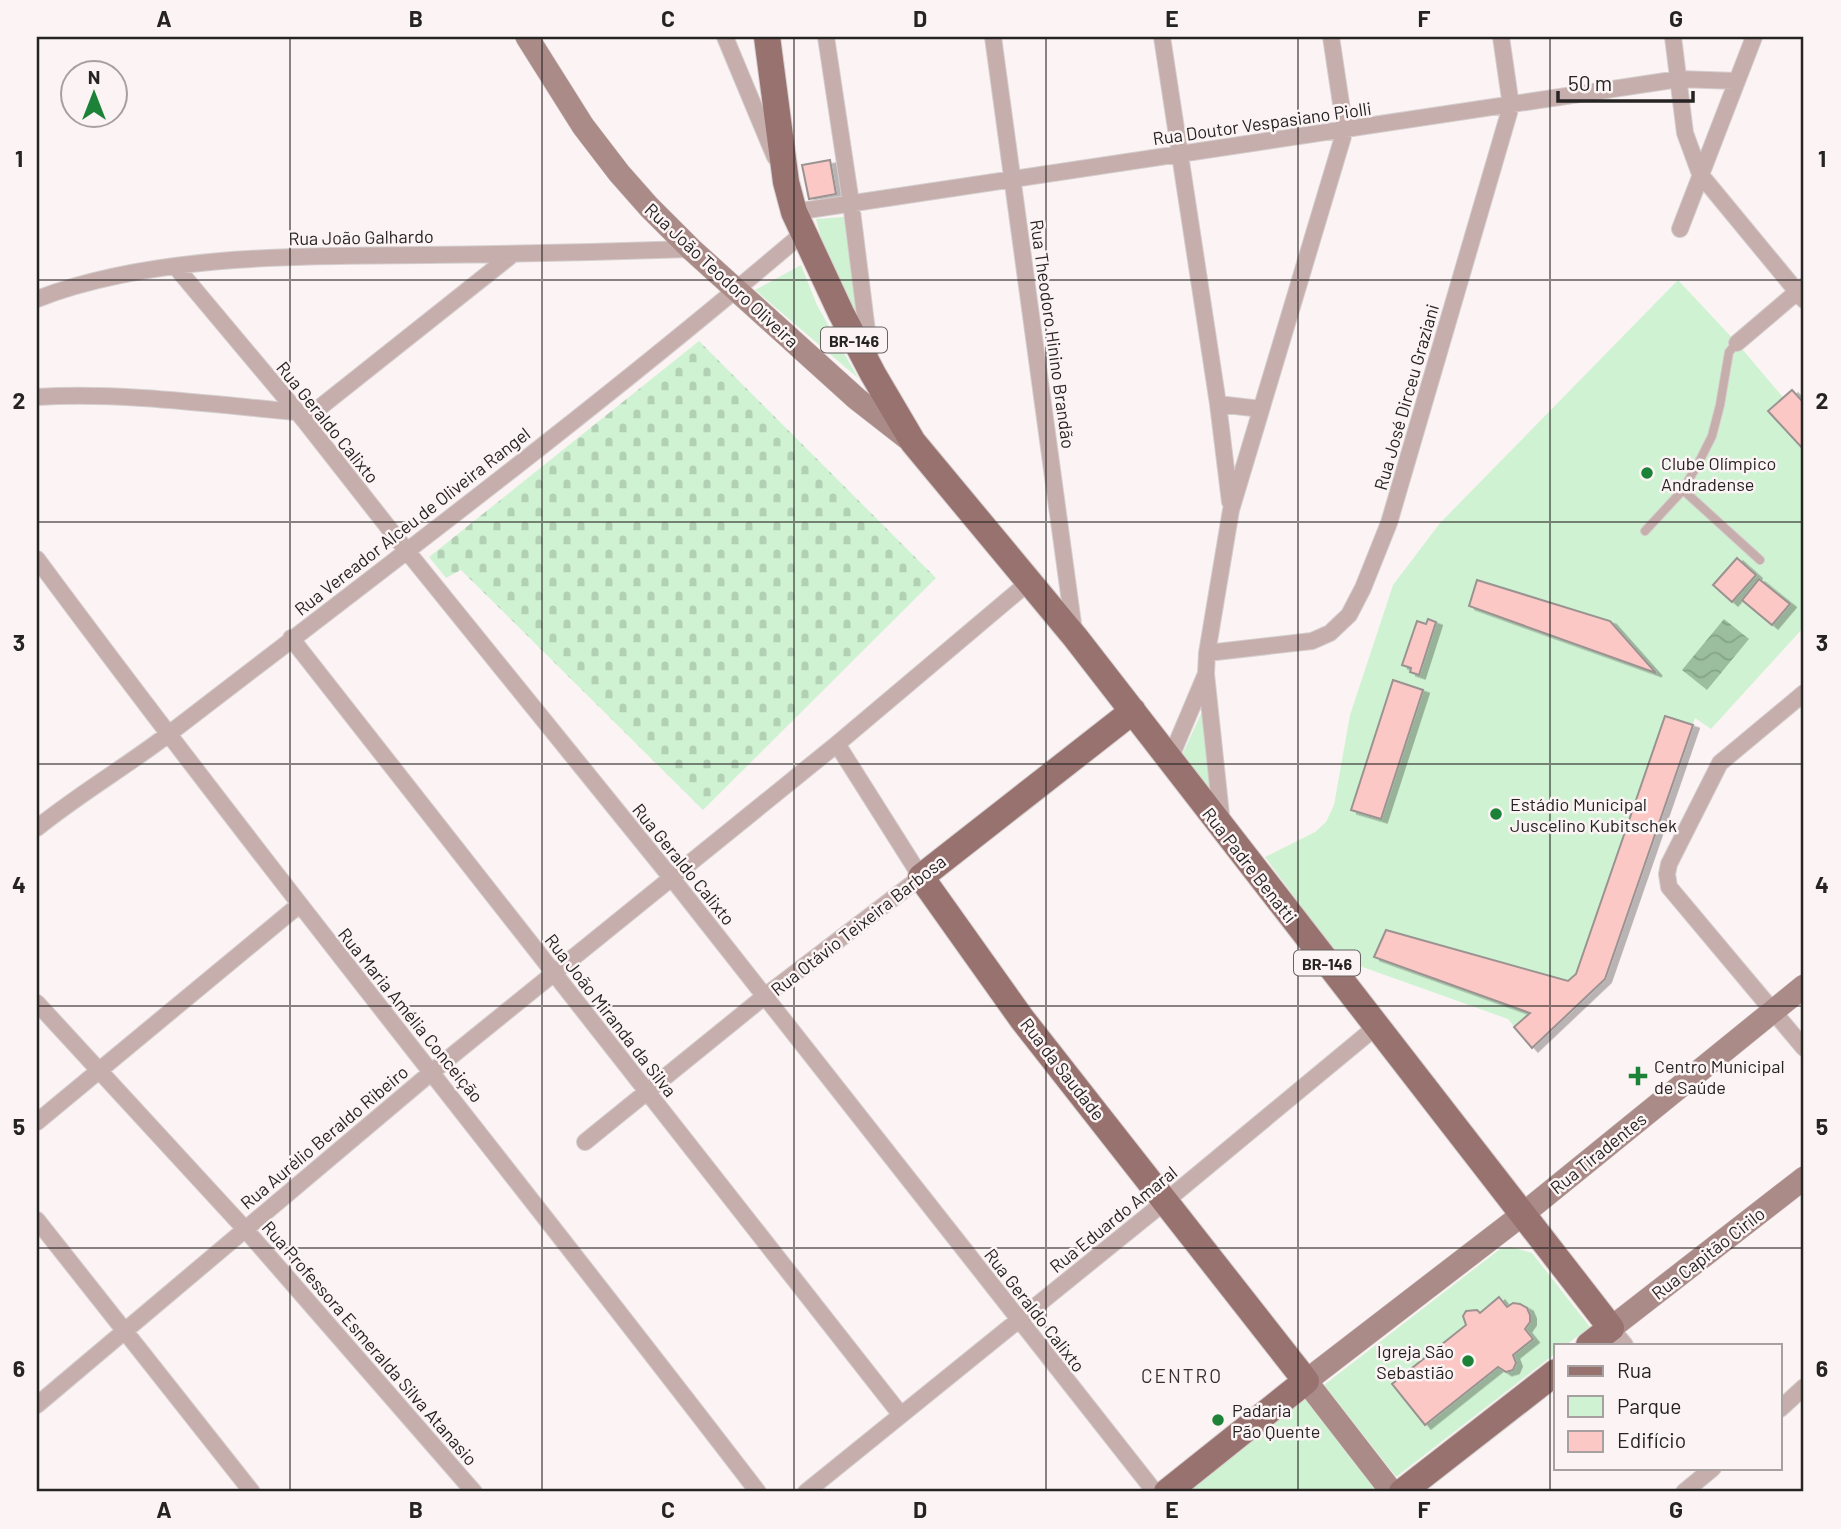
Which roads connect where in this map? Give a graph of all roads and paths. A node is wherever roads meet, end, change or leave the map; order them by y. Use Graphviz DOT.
graph roads {
  1 [pos="527,37"];
  2 [pos="725,37"];
  3 [pos="767,37"];
  4 [pos="826,37"];
  5 [pos="993,37"];
  6 [pos="1162,37"];
  7 [pos="1331,37"];
  8 [pos="1501,37"];
  9 [pos="1673,37"];
  10 [pos="1754,37"];
  11 [pos="1679,79"];
  12 [pos="1736,81"];
  13 [pos="1511,106"];
  14 [pos="1345,131"];
  15 [pos="1178,154"];
  16 [pos="1700,174"];
  17 [pos="1013,180"];
  18 [pos="786,182"];
  19 [pos="851,203"];
  20 [pos="798,223"];
  21 [pos="1680,229"];
  22 [pos="691,249"];
  23 [pos="513,254"];
  24 [pos="175,266"];
  25 [pos="737,289"];
  26 [pos="1802,293"];
  27 [pos="37,299"];
  28 [pos="1737,342"];
  29 [pos="873,374"];
  30 [pos="37,397"];
  31 [pos="1218,404"];
  32 [pos="1261,408"];
  33 [pos="872,410"];
  34 [pos="300,416"];
  35 [pos="913,442"];
  36 [pos="1683,489"];
  37 [pos="1231,510"];
  38 [pos="1645,531"];
  39 [pos="406,550"];
  40 [pos="37,559"];
  41 [pos="1760,560"];
  42 [pos="1029,583"];
  43 [pos="1075,637"];
  44 [pos="291,638"];
  45 [pos="1207,653"];
  46 [pos="1206,674"];
  47 [pos="1804,693"];
  48 [pos="1133,710"];
  49 [pos="167,735"];
  50 [pos="837,744"];
  51 [pos="1170,759"];
  52 [pos="37,828"];
  53 [pos="1222,830"];
  54 [pos="671,877"];
  55 [pos="921,877"];
  56 [pos="299,905"];
  57 [pos="554,974"];
  58 [pos="1804,986"];
  59 [pos="765,996"];
  60 [pos="37,1003"];
  61 [pos="1774,1010"];
  62 [pos="1377,1026"];
  63 [pos="1804,1048"];
  64 [pos="97,1071"];
  65 [pos="433,1071"];
  66 [pos="647,1092"];
  67 [pos="37,1122"];
  68 [pos="585,1142"];
  69 [pos="1804,1178"];
  70 [pos="1167,1200"];
  71 [pos="1522,1214"];
  72 [pos="37,1220"];
  73 [pos="245,1229"];
  74 [pos="1018,1320"];
  75 [pos="126,1331"];
  76 [pos="1618,1337"];
  77 [pos="1594,1344"];
  78 [pos="1554,1374"];
  79 [pos="1306,1381"];
  80 [pos="1804,1387"];
  81 [pos="37,1405"];
  82 [pos="1782,1407"];
  83 [pos="901,1415"];
  84 [pos="1711,1470"];
  85 [pos="252,1492"];
  86 [pos="474,1492"];
  87 [pos="758,1492"];
  88 [pos="806,1492"];
  89 [pos="1155,1492"];
  90 [pos="1167,1492"];
  91 [pos="1392,1492"];
  92 [pos="1402,1492"];
  93 [pos="1684,1492"];
  1 -- 22 [label="main road, Rua João Teodoro Oliveira"];
  2 -- 18 [label="street"];
  3 -- 18 [label="main road, BR-146"];
  4 -- 19 [label="street"];
  5 -- 17 [label="street, Rua Theodoro Hinino Brandão"];
  6 -- 15 [label="street"];
  7 -- 14 [label="street"];
  8 -- 13 [label="street, Rua José Dirceu Graziani"];
  9 -- 11 [label="street"];
  10 -- 12 [label="street"];
  11 -- 12 [label="street, Rua Doutor Vespasiano Piolli"];
  11 -- 13 [label="street, Rua Doutor Vespasiano Piolli"];
  11 -- 16 [label="street"];
  12 -- 16 [label="street"];
  13 -- 14 [label="street, Rua Doutor Vespasiano Piolli"];
  13 -- 45 [label="street, Rua José Dirceu Graziani"];
  14 -- 15 [label="street, Rua Doutor Vespasiano Piolli"];
  14 -- 32 [label="street"];
  15 -- 17 [label="street, Rua Doutor Vespasiano Piolli"];
  15 -- 31 [label="street"];
  16 -- 21 [label="street"];
  16 -- 26 [label="street"];
  17 -- 19 [label="street, Rua Doutor Vespasiano Piolli"];
  17 -- 43 [label="street, Rua Theodoro Hinino Brandão"];
  18 -- 20 [label="main road, BR-146"];
  19 -- 20 [label="street, Rua Doutor Vespasiano Piolli"];
  19 -- 29 [label="street"];
  20 -- 25 [label="street, Rua Vereador Alceu de Oliveira Rangel"];
  20 -- 29 [label="main road, BR-146"];
  22 -- 23 [label="street, Rua João Galhardo"];
  22 -- 25 [label="main road, Rua João Teodoro Oliveira"];
  23 -- 24 [label="street, Rua João Galhardo"];
  23 -- 34 [label="street"];
  24 -- 27 [label="street, Rua João Galhardo"];
  24 -- 34 [label="street, Rua Geraldo Calixto"];
  25 -- 33 [label="main road, Rua João Teodoro Oliveira"];
  25 -- 39 [label="street, Rua Vereador Alceu de Oliveira Rangel"];
  26 -- 28 [label="street"];
  28 -- 36 [label="lane"];
  29 -- 33 [label="street"];
  29 -- 35 [label="main road, BR-146"];
  30 -- 34 [label="street"];
  31 -- 32 [label="street"];
  31 -- 37 [label="street"];
  32 -- 37 [label="street"];
  33 -- 35 [label="main road, Rua João Teodoro Oliveira"];
  34 -- 39 [label="street, Rua Geraldo Calixto"];
  35 -- 42 [label="main road, Rua João Teodoro Oliveira / BR-146"];
  36 -- 38 [label="lane"];
  36 -- 41 [label="lane"];
  37 -- 45 [label="street"];
  39 -- 44 [label="street, Rua Vereador Alceu de Oliveira Rangel"];
  39 -- 54 [label="street, Rua Geraldo Calixto"];
  40 -- 49 [label="street, Rua Maria Amélia Conceição"];
  42 -- 43 [label="main road, Rua Padre Benatti / BR-146"];
  42 -- 50 [label="street, Rua Aurélio Beraldo Ribeiro"];
  43 -- 48 [label="main road, Rua Padre Benatti / BR-146"];
  44 -- 49 [label="street, Rua Vereador Alceu de Oliveira Rangel"];
  44 -- 57 [label="street, Rua João Miranda da Silva"];
  45 -- 46 [label="street"];
  46 -- 51 [label="street"];
  46 -- 53 [label="street"];
  47 -- 61 [label="street"];
  48 -- 51 [label="main road, Rua Padre Benatti / BR-146"];
  48 -- 55 [label="main road, Rua Otávio Teixeira Barbosa"];
  49 -- 52 [label="street, Rua Vereador Alceu de Oliveira Rangel"];
  49 -- 56 [label="street, Rua Maria Amélia Conceição"];
  50 -- 54 [label="street, Rua Aurélio Beraldo Ribeiro"];
  50 -- 55 [label="street, Rua da Saudade"];
  51 -- 53 [label="main road, Rua Padre Benatti / BR-146"];
  53 -- 62 [label="main road, Rua Padre Benatti / BR-146"];
  54 -- 57 [label="street, Rua Aurélio Beraldo Ribeiro"];
  54 -- 59 [label="street, Rua Geraldo Calixto"];
  55 -- 59 [label="street, Rua Otávio Teixeira Barbosa"];
  55 -- 70 [label="main road, Rua da Saudade"];
  56 -- 64 [label="street"];
  56 -- 65 [label="street, Rua Maria Amélia Conceição"];
  57 -- 65 [label="street, Rua Aurélio Beraldo Ribeiro"];
  57 -- 66 [label="street, Rua João Miranda da Silva"];
  58 -- 61 [label="main road, Rua Tiradentes"];
  59 -- 66 [label="street, Rua Otávio Teixeira Barbosa"];
  59 -- 74 [label="street, Rua Geraldo Calixto"];
  60 -- 64 [label="street, Rua Professora Esmeralda Silva Atanasio"];
  61 -- 63 [label="street"];
  61 -- 71 [label="main road, Rua Tiradentes"];
  62 -- 70 [label="street, Rua Eduardo Amaral"];
  62 -- 71 [label="main road, Rua Padre Benatti / BR-146"];
  64 -- 67 [label="street"];
  64 -- 73 [label="street, Rua Professora Esmeralda Silva Atanasio"];
  65 -- 73 [label="street, Rua Aurélio Beraldo Ribeiro"];
  65 -- 87 [label="street, Rua Maria Amélia Conceição"];
  66 -- 68 [label="street, Rua Otávio Teixeira Barbosa"];
  66 -- 83 [label="street, Rua João Miranda da Silva"];
  69 -- 76 [label="main road, Rua Capitão Cirilo"];
  70 -- 74 [label="street, Rua Eduardo Amaral"];
  70 -- 79 [label="main road, Rua da Saudade"];
  71 -- 76 [label="main road, BR-146"];
  71 -- 79 [label="main road, Rua Tiradentes"];
  72 -- 75 [label="street"];
  73 -- 75 [label="street, Rua Aurélio Beraldo Ribeiro"];
  73 -- 86 [label="street, Rua Professora Esmeralda Silva Atanasio"];
  74 -- 83 [label="street, Rua Eduardo Amaral"];
  74 -- 89 [label="street, Rua Geraldo Calixto"];
  75 -- 81 [label="street, Rua Aurélio Beraldo Ribeiro"];
  75 -- 85 [label="street"];
  76 -- 77 [label="main road"];
  78 -- 92 [label="main road"];
  79 -- 90 [label="main road"];
  79 -- 91 [label="main road"];
  80 -- 82 [label="street"];
  83 -- 88 [label="street, Rua Eduardo Amaral"];
  84 -- 93 [label="street"];
}
